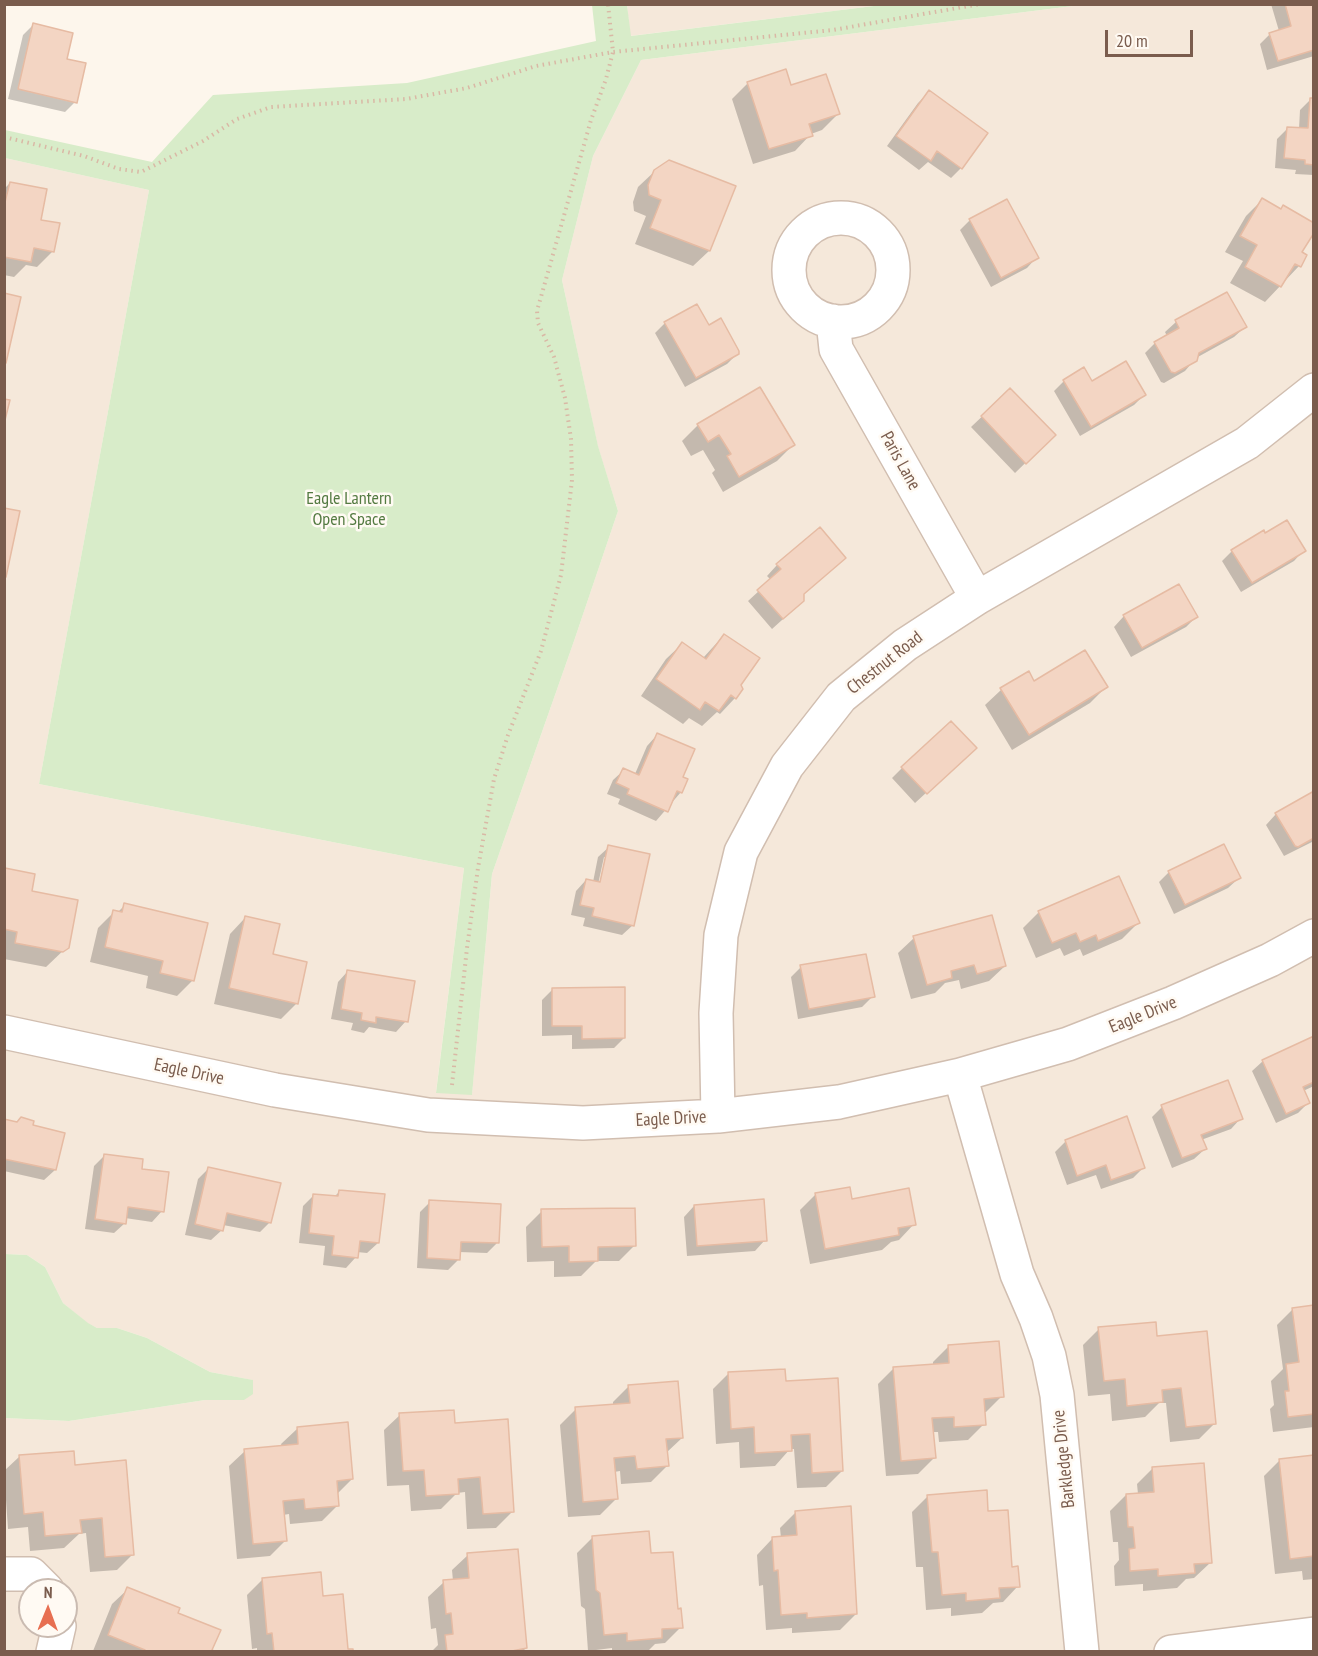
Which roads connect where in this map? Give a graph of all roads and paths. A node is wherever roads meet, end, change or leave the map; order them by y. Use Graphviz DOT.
graph roads {
  1 [pos="608,4"];
  2 [pos="980,4"];
  3 [pos="613,52"];
  4 [pos="4,137"];
  5 [pos="833,321"];
  6 [pos="1314,390"];
  7 [pos="977,598"];
  8 [pos="1314,936"];
  9 [pos="4,1032"];
  10 [pos="960,1075"];
  11 [pos="449,1116"];
  12 [pos="718,1116"];
  13 [pos="4,1574"];
  14 [pos="35,1578"];
  15 [pos="1314,1634"];
  16 [pos="1082,1652"];
  17 [pos="1171,1652"];
  1 -- 3 [label="path"];
  2 -- 3 [label="path"];
  3 -- 4 [label="path"];
  3 -- 11 [label="path"];
  5 -- 7 [label="street, Paris Lane"];
  6 -- 7 [label="street, Chestnut Road"];
  7 -- 12 [label="street, Chestnut Road"];
  8 -- 10 [label="street, Eagle Drive"];
  9 -- 11 [label="street, Eagle Drive"];
  10 -- 12 [label="street, Eagle Drive"];
  10 -- 16 [label="street, Barkledge Drive"];
  11 -- 12 [label="street, Eagle Drive"];
  13 -- 14 [label="street"];
  15 -- 17 [label="street"];
}
